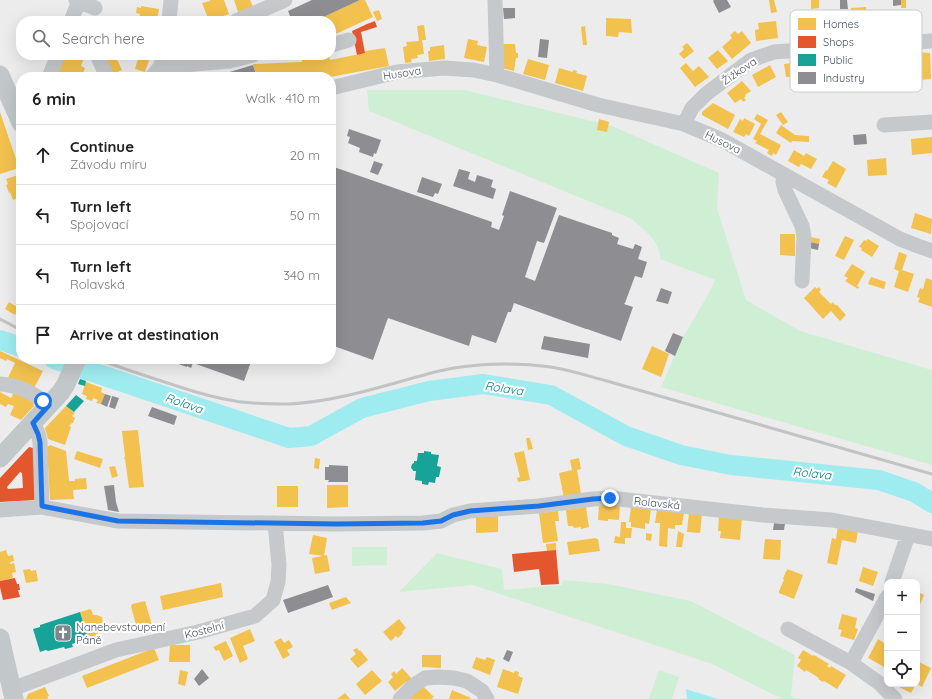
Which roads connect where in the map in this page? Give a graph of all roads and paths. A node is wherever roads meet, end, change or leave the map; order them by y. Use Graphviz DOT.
graph roads {
  1 [pos="77,0"];
  2 [pos="171,0"];
  3 [pos="284,0"];
  4 [pos="495,0"];
  5 [pos="95,8"];
  6 [pos="72,16"];
  7 [pos="169,16"];
  8 [pos="260,16"];
  9 [pos="349,40"];
  10 [pos="932,42"];
  11 [pos="922,43"];
  12 [pos="336,44"];
  13 [pos="790,51"];
  14 [pos="56,60"];
  15 [pos="98,60"];
  16 [pos="234,60"];
  17 [pos="159,66"];
  18 [pos="51,72"];
  19 [pos="104,72"];
  20 [pos="497,75"];
  21 [pos="2,85"];
  22 [pos="336,87"];
  23 [pos="16,114"];
  24 [pos="932,122"];
  25 [pos="684,124"];
  26 [pos="884,125"];
  27 [pos="785,175"];
  28 [pos="932,251"];
  29 [pos="802,281"];
  30 [pos="75,364"];
  31 [pos="0,384"];
  32 [pos="49,405"];
  33 [pos="33,423"];
  34 [pos="0,458"];
  35 [pos="42,506"];
  36 [pos="0,510"];
  37 [pos="275,523"];
  38 [pos="908,535"];
  39 [pos="932,539"];
  40 [pos="893,579"];
  41 [pos="884,603"];
  42 [pos="788,629"];
  43 [pos="1,646"];
  44 [pos="852,663"];
  45 [pos="13,694"];
  46 [pos="400,699"];
  47 [pos="487,699"];
  48 [pos="895,699"];
  1 -- 5 [label="street"];
  1 -- 6 [label="street"];
  2 -- 7 [label="street"];
  3 -- 8 [label="street"];
  4 -- 20 [label="street"];
  9 -- 12 [label="street"];
  10 -- 11 [label="street, Žižkova"];
  13 -- 25 [label="street, Žižkova"];
  14 -- 18 [label="street"];
  15 -- 19 [label="street"];
  16 -- 17 [label="street"];
  20 -- 22 [label="street, Husova"];
  20 -- 25 [label="street, Husova"];
  21 -- 23 [label="main road"];
  24 -- 26 [label="street"];
  25 -- 27 [label="street, Husova"];
  27 -- 28 [label="street, Husova"];
  27 -- 29 [label="street"];
  30 -- 32 [label="main road"];
  31 -- 32 [label="street"];
  32 -- 33 [label="main road"];
  33 -- 34 [label="main road"];
  33 -- 35 [label="street"];
  35 -- 36 [label="street, Rolavská"];
  35 -- 37 [label="street, Rolavská"];
  37 -- 38 [label="street, Rolavská"];
  37 -- 45 [label="street, Kostelní"];
  38 -- 39 [label="street, Rolavská"];
  38 -- 40 [label="street"];
  41 -- 44 [label="street"];
  42 -- 44 [label="street"];
  43 -- 45 [label="main road"];
  44 -- 48 [label="street"];
  46 -- 47 [label="street"];
}
